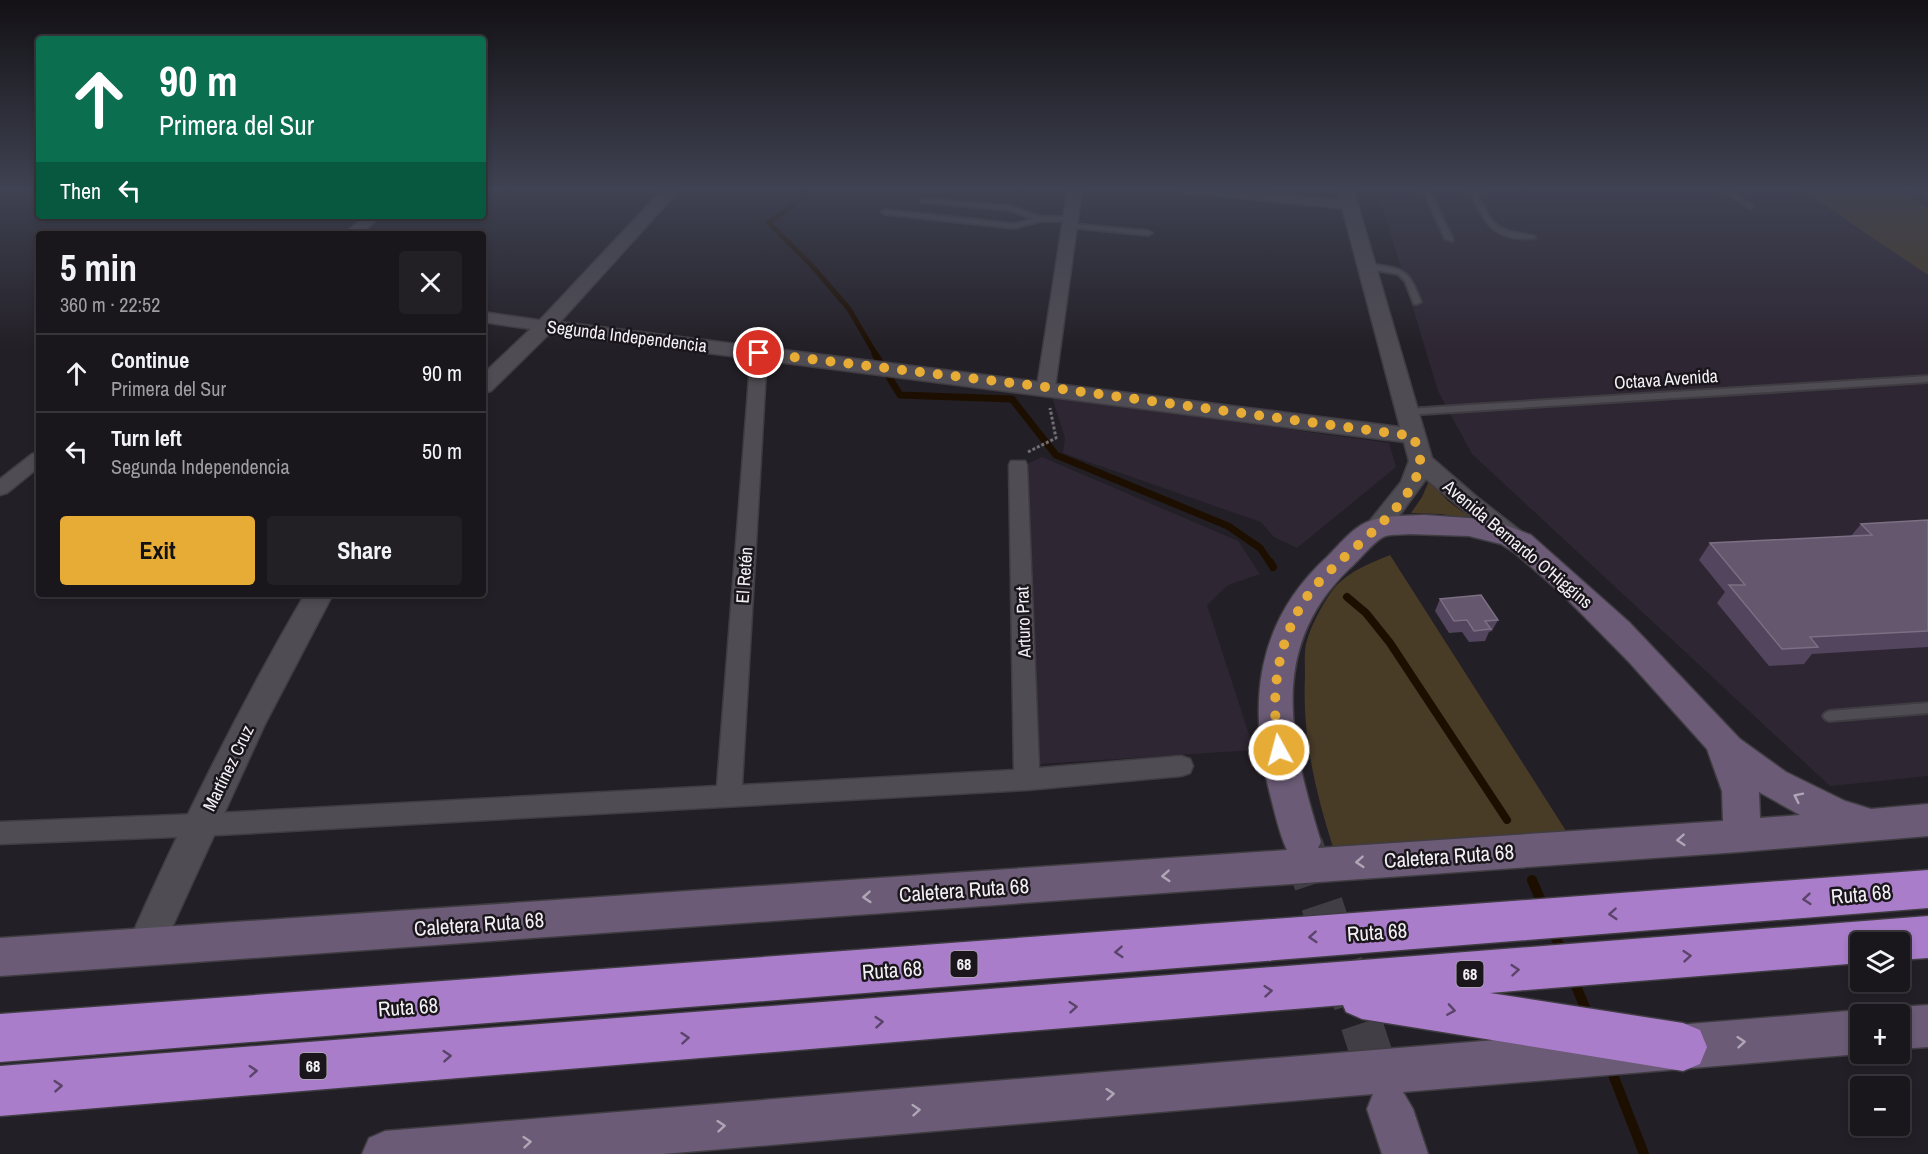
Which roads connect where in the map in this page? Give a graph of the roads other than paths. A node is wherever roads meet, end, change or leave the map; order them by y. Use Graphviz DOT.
graph roads {
  1 [pos="623,242"];
  2 [pos="1067,242"];
  3 [pos="1359,242"];
  4 [pos="1366,266"];
  5 [pos="1417,302"];
  6 [pos="486,317"];
  7 [pos="545,326"];
  8 [pos="759,353"];
  9 [pos="1928,379"];
  10 [pos="486,383"];
  11 [pos="1046,387"];
  12 [pos="1407,412"];
  13 [pos="1413,436"];
  14 [pos="1024,458"];
  15 [pos="1421,461"];
  16 [pos="32,463"];
  17 [pos="0,468"];
  18 [pos="0,489"];
  19 [pos="1377,528"];
  20 [pos="1514,538"];
  21 [pos="317,597"];
  22 [pos="1928,708"];
  23 [pos="1828,717"];
  24 [pos="1711,730"];
  25 [pos="1181,766"];
  26 [pos="1027,780"];
  27 [pos="729,796"];
  28 [pos="1928,820"];
  29 [pos="1872,824"];
  30 [pos="200,825"];
  31 [pos="0,833"];
  32 [pos="1739,836"];
  33 [pos="1302,842"];
  34 [pos="1928,889"];
  35 [pos="1928,937"];
  36 [pos="1910,938"];
  37 [pos="1850,943"];
  38 [pos="145,946"];
  39 [pos="0,957"];
  40 [pos="1310,988"];
  41 [pos="1928,1026"];
  42 [pos="1910,1027"];
  43 [pos="1850,1033"];
  44 [pos="0,1038"];
  45 [pos="1683,1047"];
  46 [pos="0,1091"];
  47 [pos="1390,1109"];
  48 [pos="397,1153"];
  49 [pos="1404,1154"];
  1 -- 7 [label="street"];
  2 -- 11 [label="street"];
  3 -- 4 [label="street"];
  4 -- 5 [label="lane"];
  4 -- 12 [label="street"];
  6 -- 7 [label="street, Segunda Independencia"];
  7 -- 8 [label="street, Segunda Independencia"];
  7 -- 10 [label="street"];
  8 -- 11 [label="street, Segunda Independencia"];
  8 -- 27 [label="street, El Retén"];
  9 -- 12 [label="lane, Octava Avenida"];
  11 -- 13 [label="street, Segunda Independencia"];
  12 -- 13 [label="street"];
  13 -- 15 [label="street"];
  14 -- 26 [label="street, Arturo Prat"];
  15 -- 19 [label="street"];
  15 -- 20 [label="street, Avenida Bernardo O'Higgins"];
  16 -- 17 [label="street"];
  16 -- 18 [label="street"];
  19 -- 20 [label="main road"];
  19 -- 33 [label="main road"];
  20 -- 24 [label="main road, Avenida Bernardo O'Higgins"];
  21 -- 30 [label="street, Martínez Cruz"];
  22 -- 23 [label="lane"];
  29 -- 24 [label="main road, Avenida Bernardo O'Higgins, one-way"];
  24 -- 32 [label="main road, Avenida Bernardo O'Higgins"];
  25 -- 26 [label="street"];
  26 -- 27 [label="street"];
  27 -- 30 [label="street"];
  28 -- 29 [label="main road, Caletera Ruta 68"];
  29 -- 32 [label="main road, Caletera Ruta 68"];
  30 -- 31 [label="street"];
  30 -- 38 [label="street, Martínez Cruz"];
  32 -- 38 [label="main road, Caletera Ruta 68, one-way"];
  34 -- 44 [label="highway, Ruta 68 / 68, one-way"];
  35 -- 36 [label="highway, 68"];
  40 -- 37 [label="highway, 68, one-way"];
  38 -- 39 [label="main road, Caletera Ruta 68"];
  40 -- 45 [label="highway, one-way"];
  46 -- 40 [label="highway, 68, one-way"];
  41 -- 42 [label="main road"];
  45 -- 43 [label="main road, one-way"];
  48 -- 45 [label="main road, one-way"];
  47 -- 49 [label="main road"];
}
